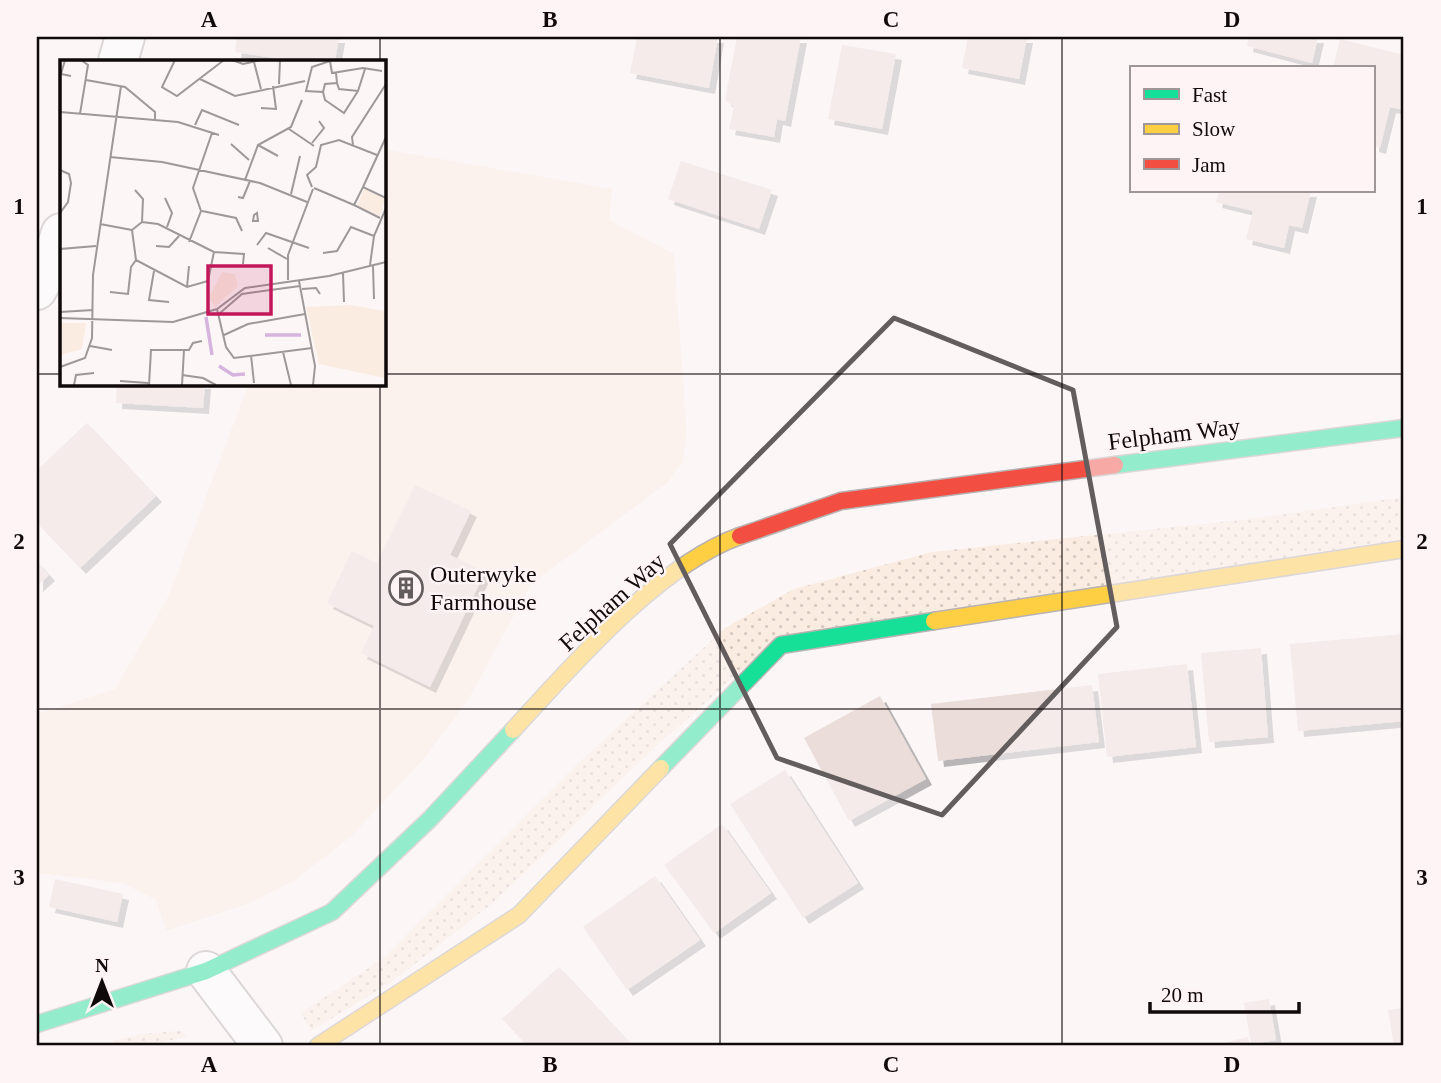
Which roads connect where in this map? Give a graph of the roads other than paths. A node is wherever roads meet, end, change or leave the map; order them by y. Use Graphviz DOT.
graph roads {
  1 [pos="125,37"];
  2 [pos="118,60"];
  3 [pos="60,236"];
  4 [pos="37,290"];
  5 [pos="1404,428"];
  6 [pos="1404,549"];
  7 [pos="206,971"];
  8 [pos="37,1024"];
  9 [pos="263,1046"];
  10 [pos="318,1046"];
  1 -- 2 [label="street"];
  3 -- 4 [label="street"];
  5 -- 7 [label="main road, Felpham Way"];
  6 -- 10 [label="main road"];
  7 -- 8 [label="main road, Felpham Way"];
  7 -- 9 [label="street"];
}
